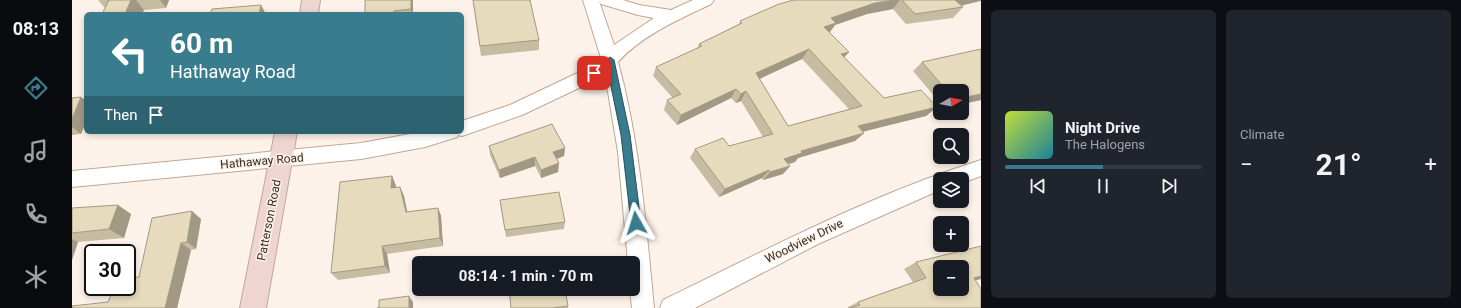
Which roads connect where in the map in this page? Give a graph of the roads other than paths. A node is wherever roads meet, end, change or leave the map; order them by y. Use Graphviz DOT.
graph roads {
  1 [pos="311,0"];
  2 [pos="591,0"];
  3 [pos="606,0"];
  4 [pos="706,0"];
  5 [pos="309,12"];
  6 [pos="672,16"];
  7 [pos="610,60"];
  8 [pos="464,128"];
  9 [pos="286,134"];
  10 [pos="443,134"];
  11 [pos="281,158"];
  12 [pos="981,168"];
  13 [pos="969,172"];
  14 [pos="72,179"];
  15 [pos="933,184"];
  16 [pos="253,308"];
  17 [pos="644,308"];
  18 [pos="671,308"];
  1 -- 5 [label="main road"];
  2 -- 7 [label="street"];
  3 -- 6 [label="street"];
  4 -- 6 [label="street"];
  6 -- 7 [label="street"];
  7 -- 8 [label="street"];
  7 -- 17 [label="street"];
  9 -- 11 [label="main road, Patterson Road"];
  10 -- 11 [label="street, Hathaway Road"];
  11 -- 14 [label="street, Hathaway Road"];
  11 -- 16 [label="main road, Patterson Road"];
  12 -- 13 [label="street"];
  15 -- 18 [label="street, Woodview Drive"];
}
